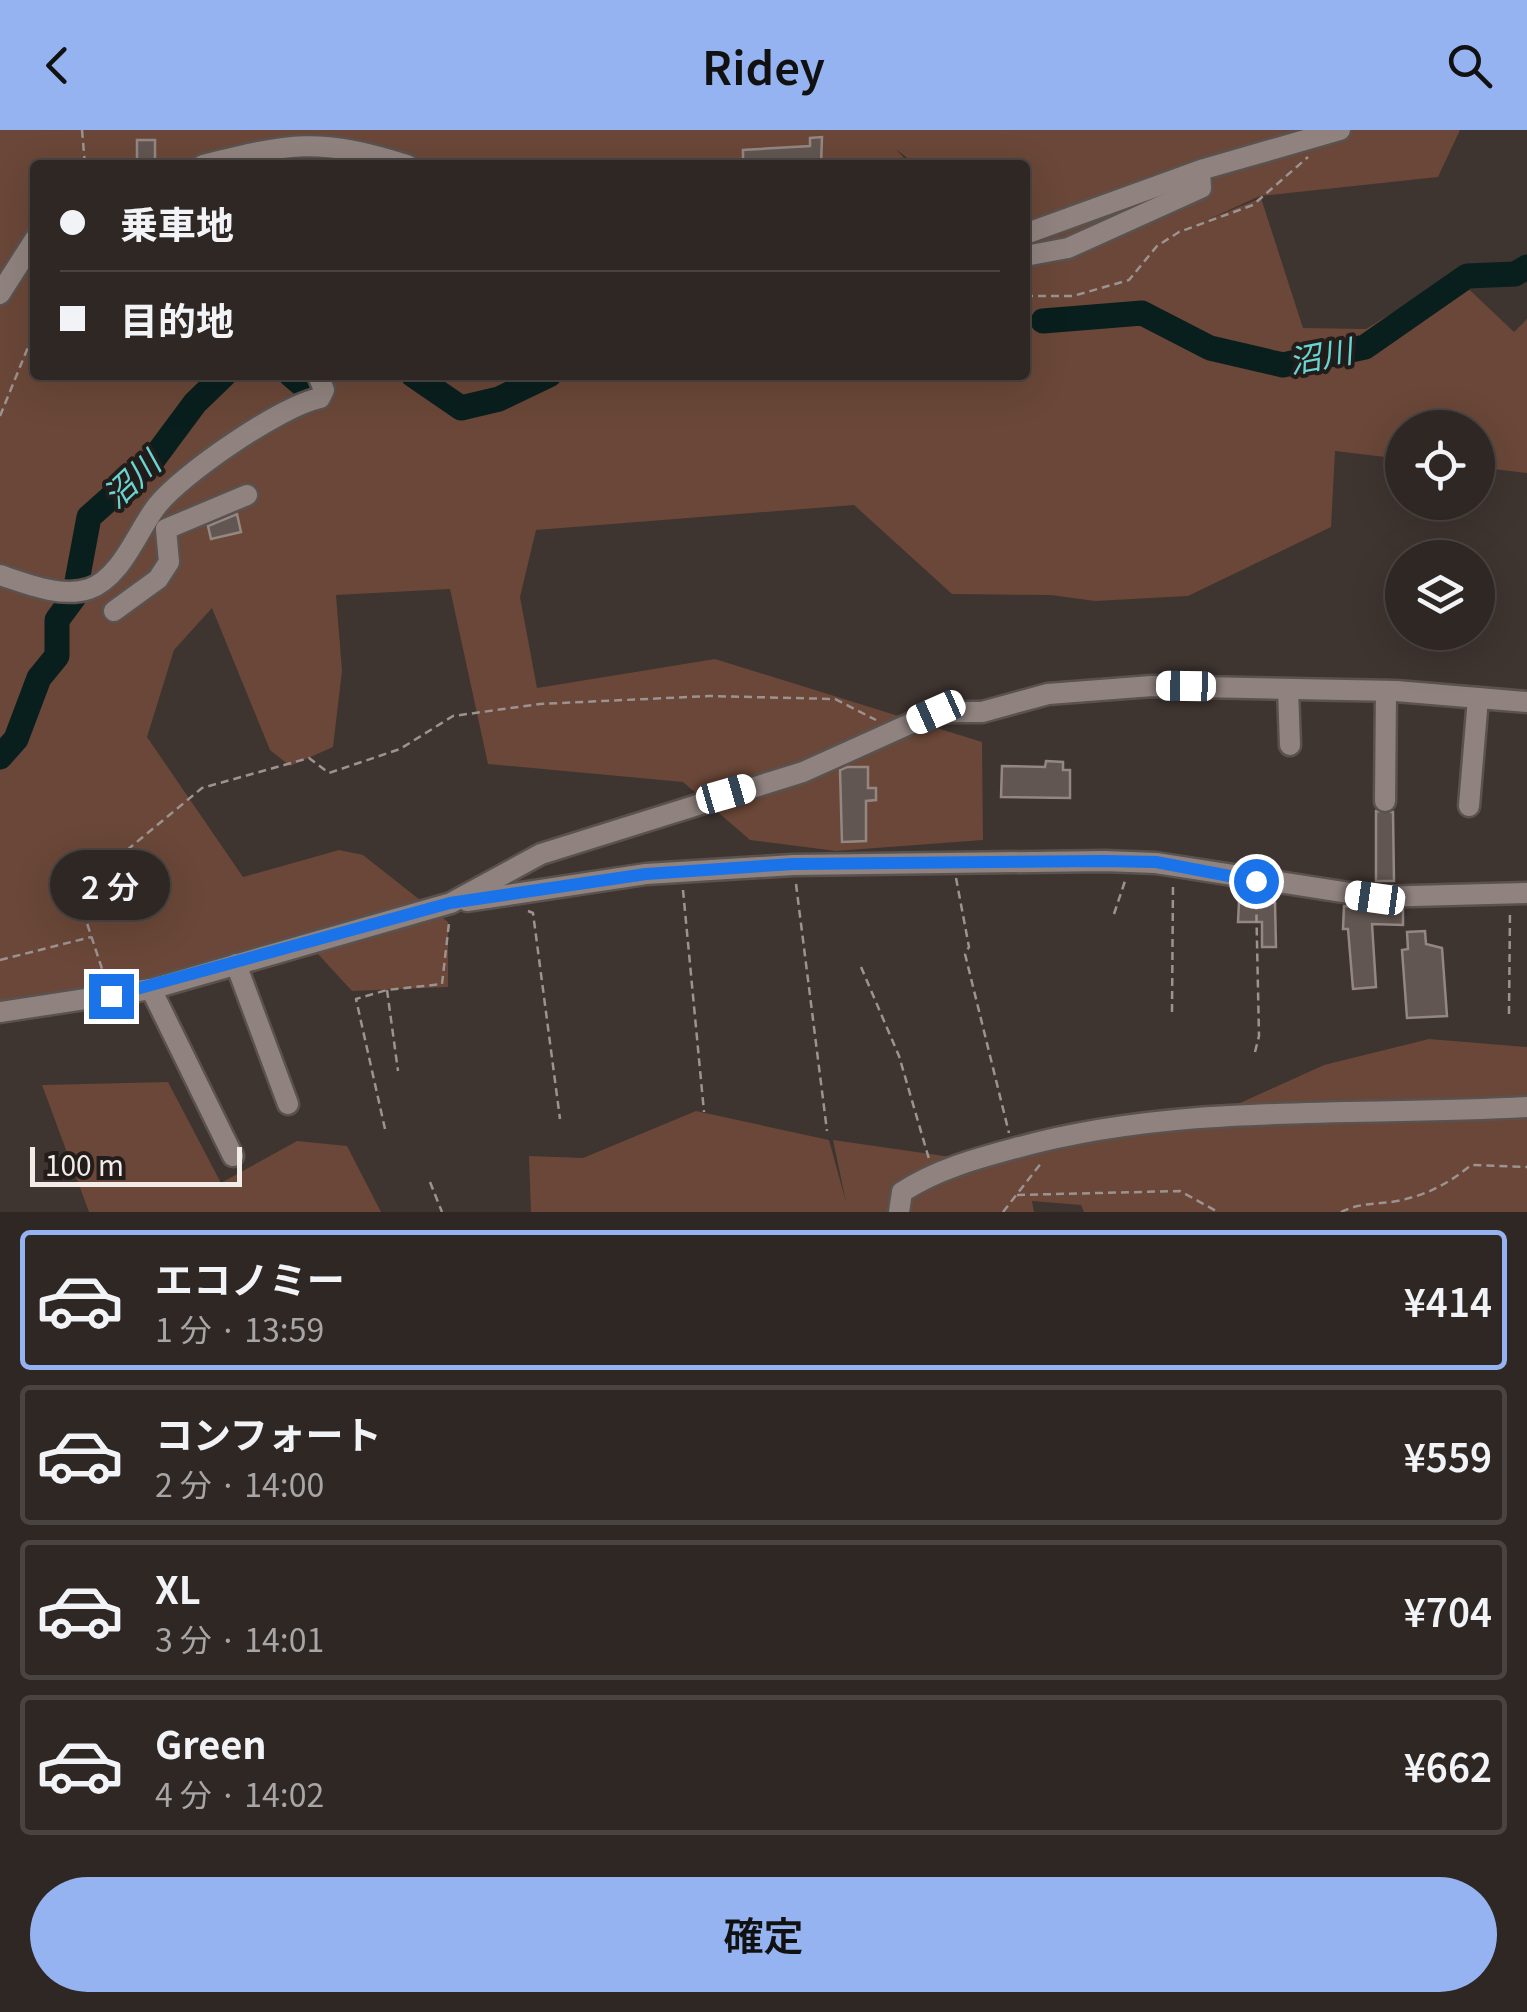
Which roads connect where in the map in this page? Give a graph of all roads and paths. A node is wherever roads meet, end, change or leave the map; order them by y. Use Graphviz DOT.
graph roads {
  1 [pos="82,130"];
  2 [pos="1330,133"];
  3 [pos="84,160"];
  4 [pos="223,160"];
  5 [pos="389,160"];
  6 [pos="1200,171"];
  7 [pos="1030,232"];
  8 [pos="30,248"];
  9 [pos="1030,255"];
  10 [pos="0,294"];
  11 [pos="1030,296"];
  12 [pos="30,342"];
  13 [pos="320,380"];
  14 [pos="0,416"];
  15 [pos="247,495"];
  16 [pos="166,529"];
  17 [pos="0,575"];
  18 [pos="87,588"];
  19 [pos="114,612"];
  20 [pos="1288,688"];
  21 [pos="1386,691"];
  22 [pos="1478,698"];
  23 [pos="1527,702"];
  24 [pos="902,728"];
  25 [pos="1290,745"];
  26 [pos="1386,801"];
  27 [pos="1469,806"];
  28 [pos="1130,862"];
  29 [pos="793,864"];
  30 [pos="1174,865"];
  31 [pos="953,866"];
  32 [pos="681,872"];
  33 [pos="1256,881"];
  34 [pos="1518,894"];
  35 [pos="497,896"];
  36 [pos="450,903"];
  37 [pos="1114,914"];
  38 [pos="91,937"];
  39 [pos="0,960"];
  40 [pos="236,964"];
  41 [pos="861,967"];
  42 [pos="151,989"];
  43 [pos="387,990"];
  44 [pos="111,996"];
  45 [pos="0,1012"];
  46 [pos="1172,1012"];
  47 [pos="1509,1014"];
  48 [pos="1254,1052"];
  49 [pos="398,1071"];
  50 [pos="288,1104"];
  51 [pos="1527,1108"];
  52 [pos="704,1112"];
  53 [pos="560,1119"];
  54 [pos="385,1129"];
  55 [pos="827,1131"];
  56 [pos="1063,1135"];
  57 [pos="1013,1148"];
  58 [pos="234,1156"];
  59 [pos="1527,1168"];
  60 [pos="933,1172"];
  61 [pos="430,1182"];
  62 [pos="1017,1195"];
  63 [pos="442,1212"];
  64 [pos="898,1212"];
  65 [pos="1003,1212"];
  66 [pos="1218,1212"];
  67 [pos="1341,1212"];
  1 -- 3 [label="path"];
  2 -- 6 [label="street"];
  2 -- 11 [label="path"];
  4 -- 5 [label="street"];
  6 -- 7 [label="street"];
  6 -- 9 [label="street"];
  8 -- 10 [label="street"];
  12 -- 14 [label="path"];
  13 -- 18 [label="street"];
  15 -- 16 [label="street"];
  16 -- 18 [label="street"];
  16 -- 19 [label="street"];
  17 -- 18 [label="street"];
  20 -- 21 [label="street"];
  20 -- 24 [label="street"];
  20 -- 25 [label="street"];
  21 -- 22 [label="street"];
  21 -- 26 [label="street"];
  22 -- 23 [label="street"];
  22 -- 27 [label="street"];
  24 -- 36 [label="street"];
  24 -- 38 [label="path"];
  28 -- 30 [label="street"];
  28 -- 31 [label="street"];
  28 -- 37 [label="path"];
  29 -- 31 [label="street"];
  29 -- 32 [label="street"];
  29 -- 55 [label="path"];
  30 -- 33 [label="street"];
  30 -- 46 [label="path"];
  31 -- 57 [label="path"];
  32 -- 35 [label="street"];
  32 -- 52 [label="path"];
  33 -- 34 [label="street"];
  33 -- 48 [label="path"];
  34 -- 47 [label="path"];
  35 -- 36 [label="street"];
  35 -- 53 [label="path"];
  36 -- 40 [label="street"];
  36 -- 43 [label="path"];
  38 -- 39 [label="path"];
  38 -- 44 [label="path"];
  40 -- 42 [label="street"];
  40 -- 50 [label="street"];
  41 -- 60 [label="path"];
  42 -- 44 [label="street"];
  42 -- 58 [label="street"];
  43 -- 49 [label="path"];
  43 -- 54 [label="path"];
  44 -- 45 [label="street"];
  51 -- 56 [label="street"];
  56 -- 57 [label="street"];
  56 -- 62 [label="path"];
  57 -- 60 [label="street"];
  59 -- 67 [label="path"];
  60 -- 64 [label="street"];
  61 -- 63 [label="path"];
  62 -- 65 [label="path"];
  62 -- 66 [label="path"];
}
